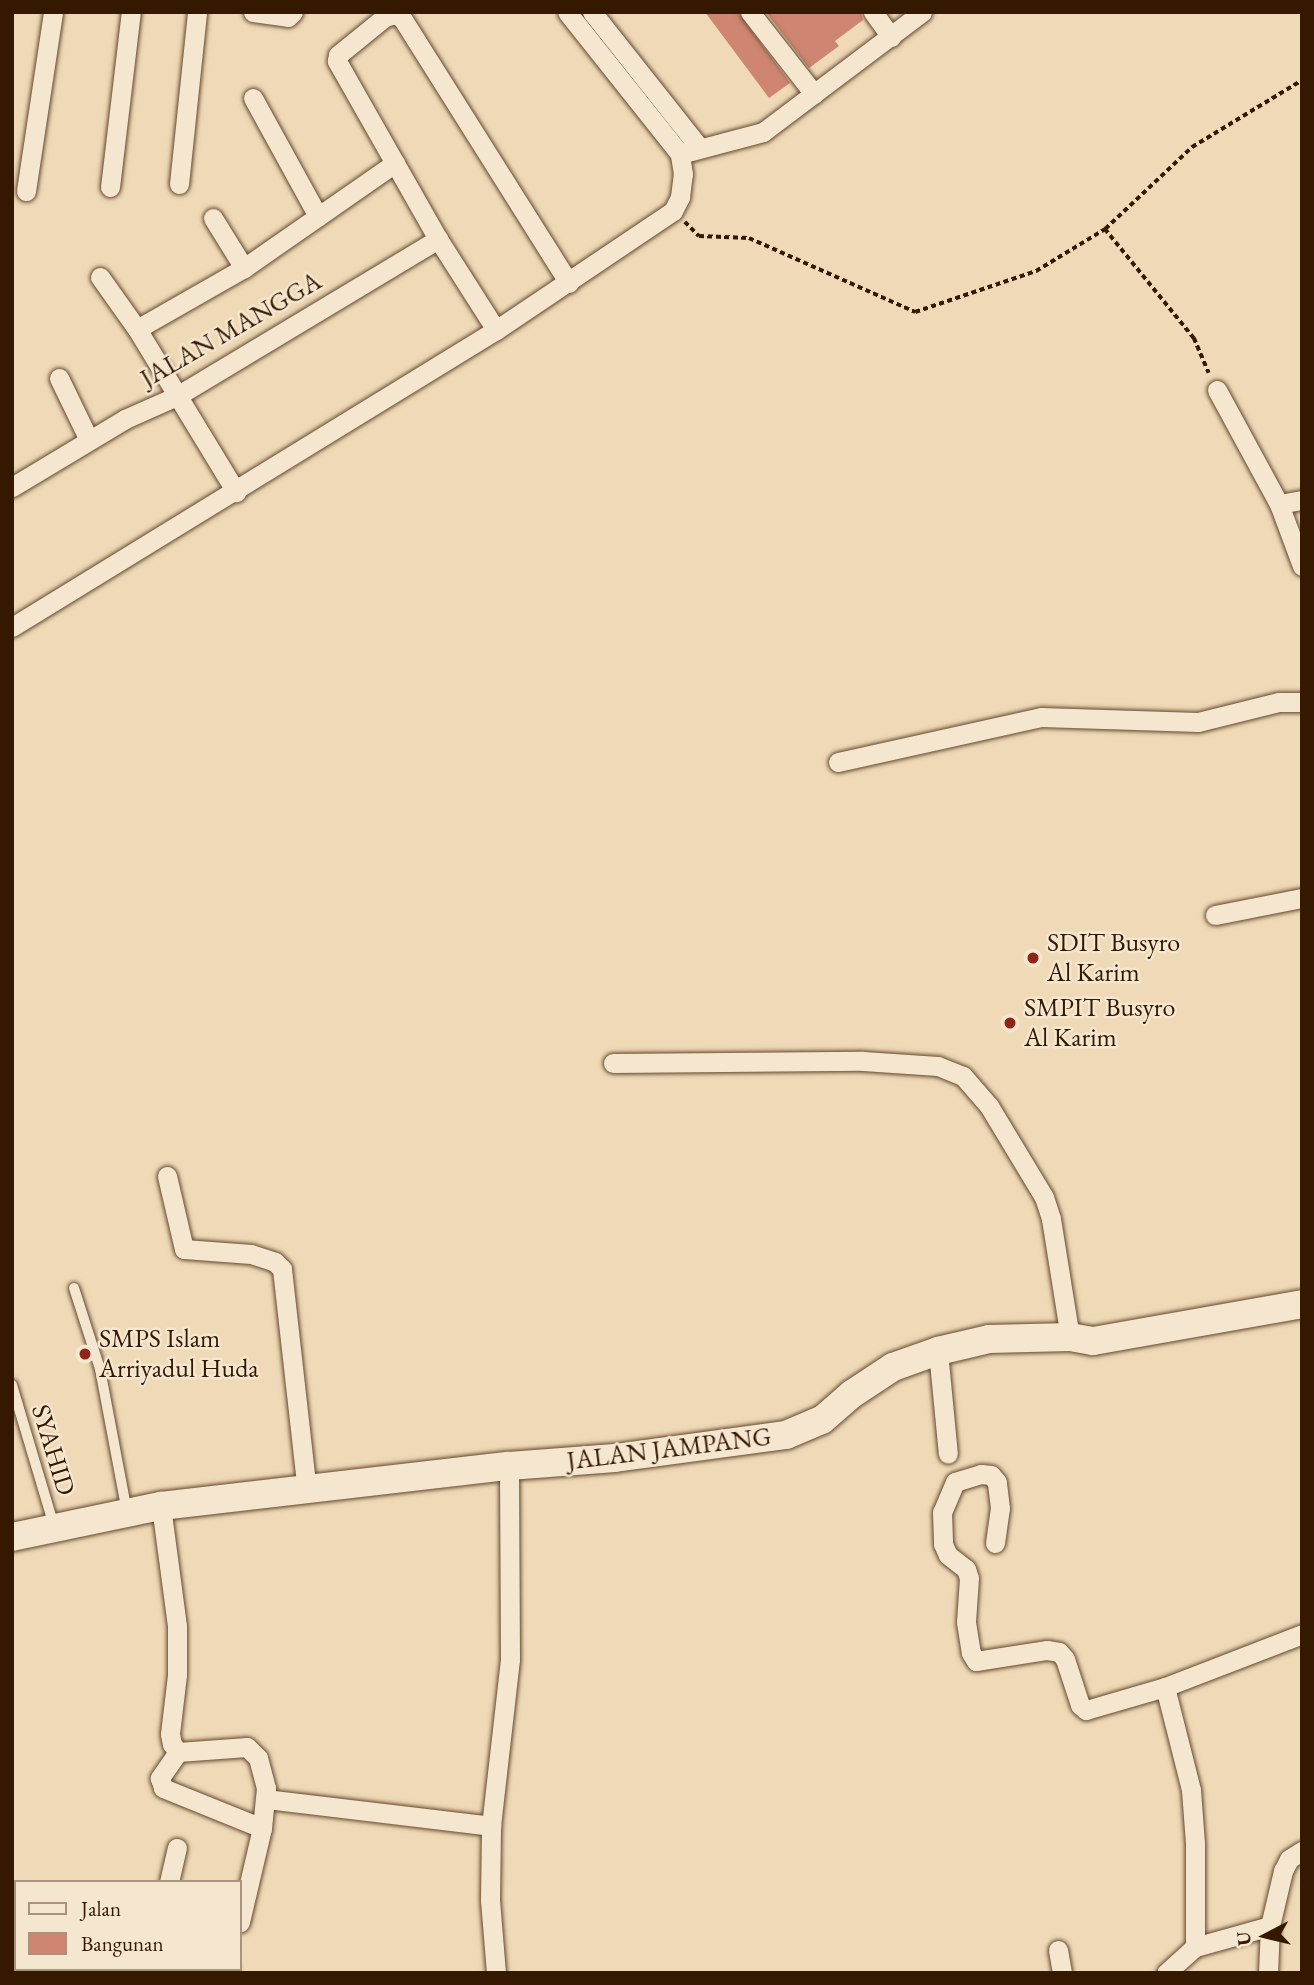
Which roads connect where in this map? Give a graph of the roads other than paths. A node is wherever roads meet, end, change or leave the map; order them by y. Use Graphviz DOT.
graph roads {
  1 [pos="53,12"];
  2 [pos="131,12"];
  3 [pos="197,12"];
  4 [pos="253,12"];
  5 [pos="293,12"];
  6 [pos="567,12"];
  7 [pos="592,12"];
  8 [pos="750,12"];
  9 [pos="873,12"];
  10 [pos="922,12"];
  11 [pos="891,37"];
  12 [pos="814,94"];
  13 [pos="253,98"];
  14 [pos="699,147"];
  15 [pos="680,154"];
  16 [pos="395,163"];
  17 [pos="179,184"];
  18 [pos="110,187"];
  19 [pos="26,191"];
  20 [pos="318,216"];
  21 [pos="213,218"];
  22 [pos="438,239"];
  23 [pos="244,268"];
  24 [pos="100,277"];
  25 [pos="569,283"];
  26 [pos="137,329"];
  27 [pos="496,330"];
  28 [pos="59,378"];
  29 [pos="1217,390"];
  30 [pos="177,396"];
  31 [pos="89,440"];
  32 [pos="12,487"];
  33 [pos="236,492"];
  34 [pos="1302,500"];
  35 [pos="1279,504"];
  36 [pos="1302,565"];
  37 [pos="12,627"];
  38 [pos="1302,702"];
  39 [pos="838,762"];
  40 [pos="1302,898"];
  41 [pos="1215,915"];
  42 [pos="613,1063"];
  43 [pos="167,1176"];
  44 [pos="74,1288"];
  45 [pos="1302,1304"];
  46 [pos="1070,1337"];
  47 [pos="938,1351"];
  48 [pos="12,1385"];
  49 [pos="948,1454"];
  50 [pos="509,1466"];
  51 [pos="307,1491"];
  52 [pos="161,1506"];
  53 [pos="127,1512"];
  54 [pos="54,1527"];
  55 [pos="12,1537"];
  56 [pos="995,1543"];
  57 [pos="1302,1634"];
  58 [pos="1165,1687"];
  59 [pos="178,1752"];
  60 [pos="266,1799"];
  61 [pos="491,1826"];
  62 [pos="262,1828"];
  63 [pos="177,1848"];
  64 [pos="1302,1851"];
  65 [pos="169,1880"];
  66 [pos="242,1913"];
  67 [pos="1270,1926"];
  68 [pos="1195,1947"];
  69 [pos="1058,1950"];
  70 [pos="496,1973"];
  71 [pos="1062,1973"];
  72 [pos="1166,1973"];
  73 [pos="1268,1973"];
  1 -- 19 [label="street"];
  2 -- 18 [label="street"];
  3 -- 17 [label="street"];
  4 -- 5 [label="street"];
  6 -- 15 [label="street"];
  7 -- 14 [label="street"];
  8 -- 12 [label="street"];
  9 -- 11 [label="street"];
  10 -- 11 [label="street"];
  11 -- 12 [label="street"];
  12 -- 14 [label="street"];
  13 -- 20 [label="street"];
  14 -- 15 [label="street"];
  15 -- 25 [label="street"];
  16 -- 20 [label="street"];
  16 -- 22 [label="street"];
  16 -- 25 [label="street"];
  20 -- 23 [label="street"];
  21 -- 23 [label="street"];
  22 -- 27 [label="street"];
  22 -- 30 [label="street, JALAN MANGGA"];
  23 -- 26 [label="street"];
  24 -- 26 [label="street"];
  25 -- 27 [label="street"];
  26 -- 30 [label="street"];
  27 -- 33 [label="street"];
  28 -- 31 [label="street"];
  29 -- 35 [label="street"];
  30 -- 31 [label="street, JALAN MANGGA"];
  30 -- 33 [label="street"];
  31 -- 32 [label="street, JALAN MANGGA"];
  33 -- 37 [label="street"];
  34 -- 35 [label="street"];
  35 -- 36 [label="street"];
  38 -- 39 [label="street"];
  40 -- 41 [label="street"];
  42 -- 46 [label="street"];
  43 -- 51 [label="street"];
  44 -- 53 [label="lane"];
  45 -- 46 [label="street, JALAN JAMPANG"];
  46 -- 47 [label="street, JALAN JAMPANG"];
  47 -- 49 [label="street"];
  47 -- 50 [label="street, JALAN JAMPANG"];
  48 -- 54 [label="lane, SYAHID"];
  50 -- 51 [label="street, JALAN JAMPANG"];
  50 -- 61 [label="street"];
  51 -- 52 [label="street, JALAN JAMPANG"];
  52 -- 53 [label="street, JALAN JAMPANG"];
  52 -- 59 [label="street"];
  53 -- 54 [label="street, JALAN JAMPANG"];
  54 -- 55 [label="street, JALAN JAMPANG"];
  56 -- 58 [label="street"];
  57 -- 58 [label="street"];
  58 -- 68 [label="street"];
  59 -- 60 [label="street"];
  59 -- 62 [label="street"];
  60 -- 61 [label="street"];
  60 -- 62 [label="street"];
  61 -- 70 [label="street"];
  62 -- 66 [label="street"];
  63 -- 65 [label="street"];
  64 -- 67 [label="street"];
  67 -- 68 [label="street"];
  67 -- 73 [label="street"];
  68 -- 72 [label="street"];
  69 -- 71 [label="street"];
}
